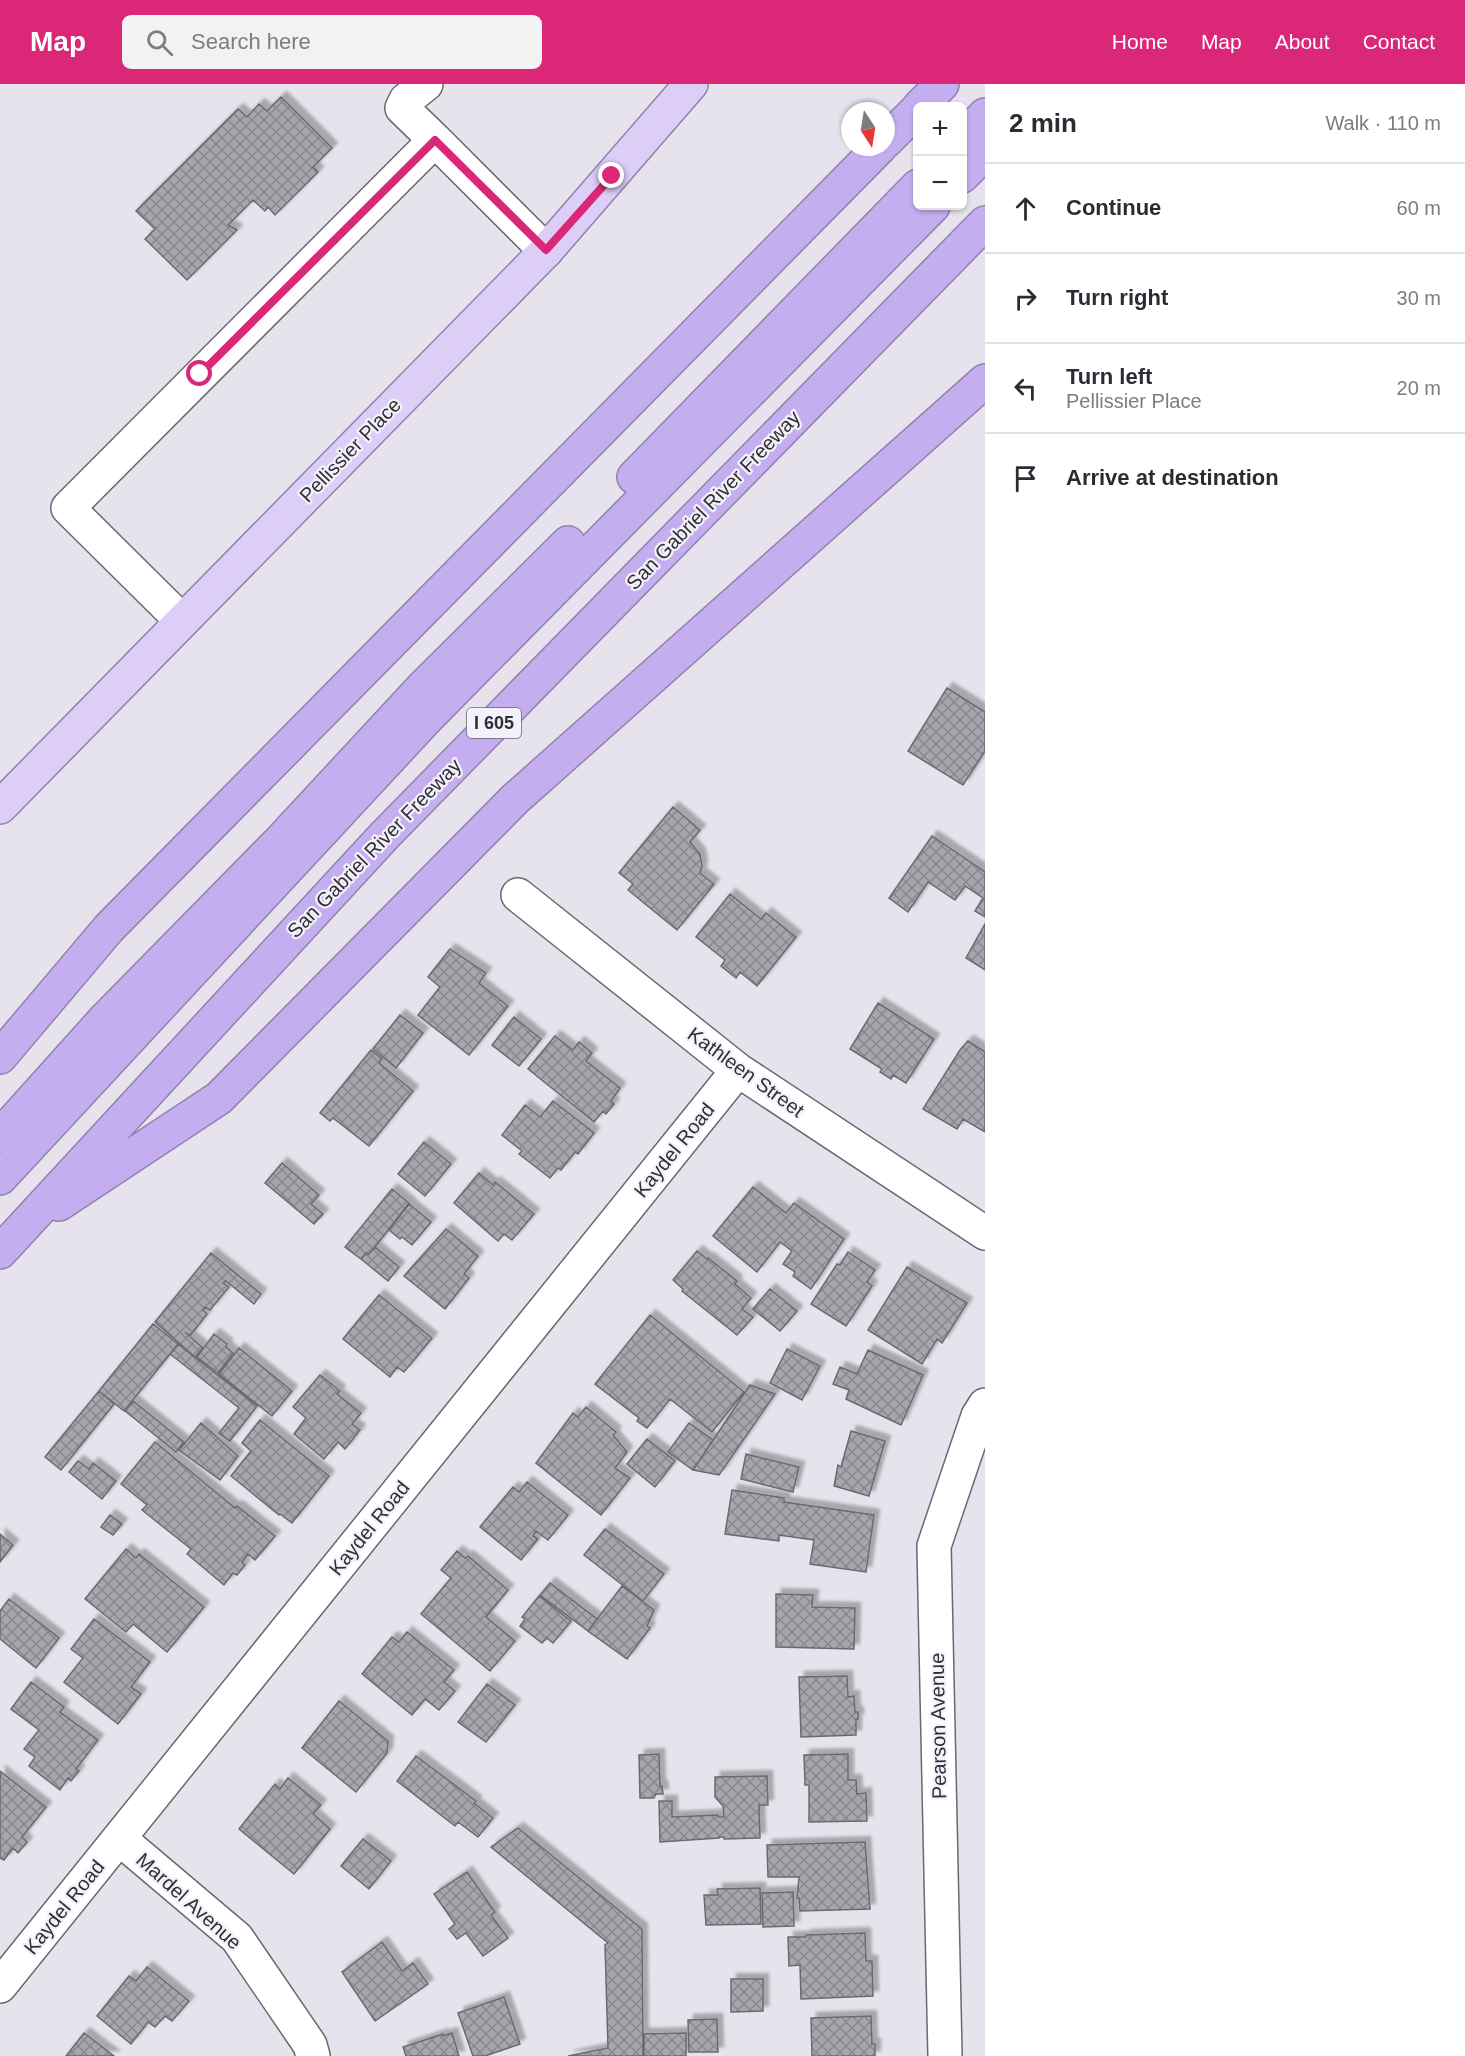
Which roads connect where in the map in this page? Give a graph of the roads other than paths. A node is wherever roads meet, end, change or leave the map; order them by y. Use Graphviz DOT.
graph roads {
  1 [pos="426,84"];
  2 [pos="691,84"];
  3 [pos="942,84"];
  4 [pos="925,102"];
  5 [pos="913,114"];
  6 [pos="985,115"];
  7 [pos="895,132"];
  8 [pos="967,135"];
  9 [pos="435,140"];
  10 [pos="985,153"];
  11 [pos="871,156"];
  12 [pos="967,172"];
  13 [pos="913,191"];
  14 [pos="929,210"];
  15 [pos="985,223"];
  16 [pos="546,250"];
  17 [pos="985,381"];
  18 [pos="182,621"];
  19 [pos="0,807"];
  20 [pos="518,895"];
  21 [pos="0,1057"];
  22 [pos="738,1070"];
  23 [pos="0,1136"];
  24 [pos="0,1178"];
  25 [pos="985,1233"];
  26 [pos="8,1243"];
  27 [pos="985,1405"];
  28 [pos="120,1839"];
  29 [pos="0,1986"];
  30 [pos="313,2056"];
  31 [pos="945,2056"];
  1 -- 9 [label="street"];
  2 -- 16 [label="main road, Pellissier Place"];
  3 -- 4 [label="highway"];
  5 -- 7 [label="highway"];
  6 -- 8 [label="highway"];
  9 -- 16 [label="street"];
  9 -- 18 [label="street"];
  10 -- 12 [label="highway"];
  11 -- 21 [label="highway"];
  13 -- 23 [label="highway"];
  14 -- 24 [label="highway"];
  15 -- 26 [label="highway, San Gabriel River Freeway / I 605"];
  16 -- 18 [label="main road, Pellissier Place"];
  17 -- 26 [label="highway"];
  18 -- 19 [label="main road, Pellissier Place"];
  20 -- 22 [label="street, Kathleen Street"];
  22 -- 25 [label="street, Kathleen Street"];
  22 -- 28 [label="street, Kaydel Road"];
  27 -- 31 [label="street, Pearson Avenue"];
  28 -- 29 [label="street, Kaydel Road"];
  28 -- 30 [label="street, Mardel Avenue"];
}
